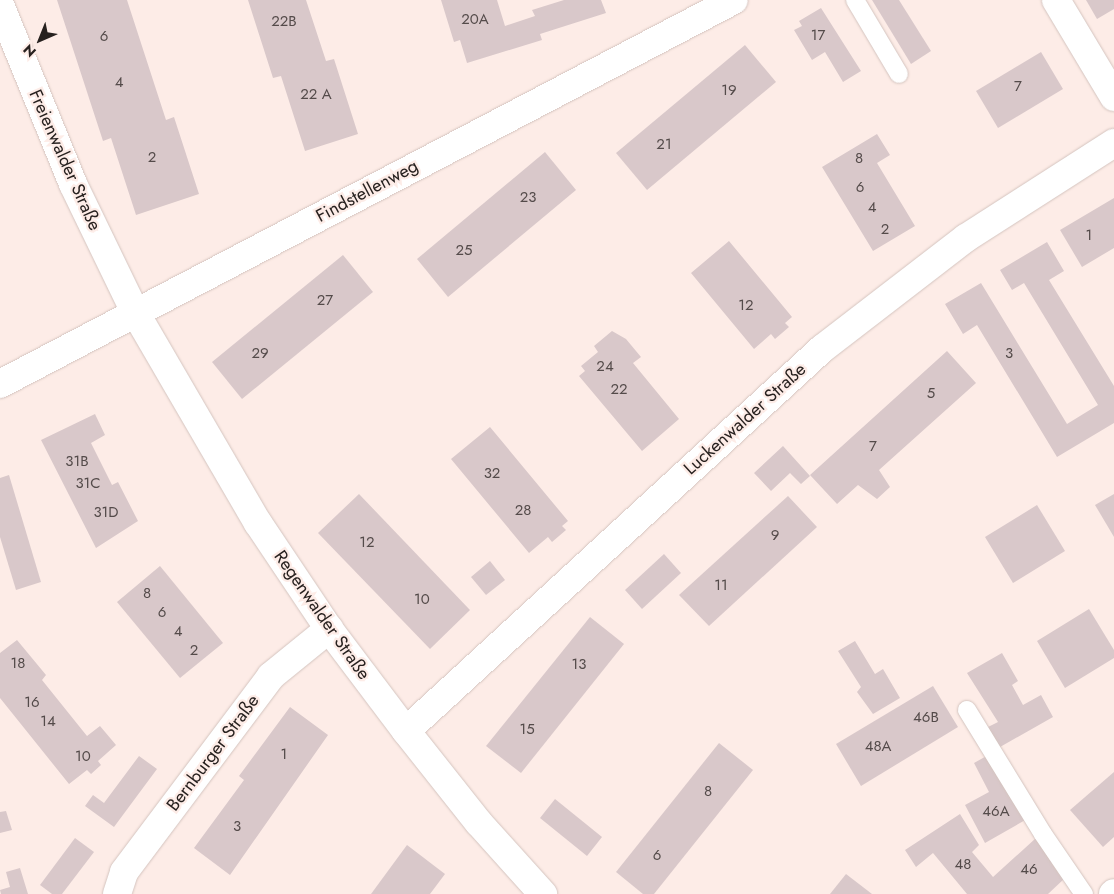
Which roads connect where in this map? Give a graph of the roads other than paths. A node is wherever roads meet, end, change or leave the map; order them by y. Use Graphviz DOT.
graph roads {
  1 [pos="734,0"];
  2 [pos="855,0"];
  3 [pos="1056,0"];
  4 [pos="0,5"];
  5 [pos="899,74"];
  6 [pos="1114,97"];
  7 [pos="1114,143"];
  8 [pos="135,312"];
  9 [pos="0,384"];
  10 [pos="329,629"];
  11 [pos="967,710"];
  12 [pos="406,731"];
  13 [pos="117,894"];
  14 [pos="543,894"];
  15 [pos="1084,894"];
  1 -- 8 [label="street, Findstellenweg"];
  2 -- 5 [label="lane"];
  3 -- 6 [label="street"];
  4 -- 8 [label="street, Freienwalder Straße"];
  7 -- 12 [label="street, Luckenwalder Straße"];
  8 -- 9 [label="street, Findstellenweg"];
  8 -- 10 [label="street, Regenwalder Straße"];
  10 -- 12 [label="street, Regenwalder Straße"];
  10 -- 13 [label="street, Bernburger Straße"];
  11 -- 15 [label="lane"];
  12 -- 14 [label="street, Regenwalder Straße"];
}
